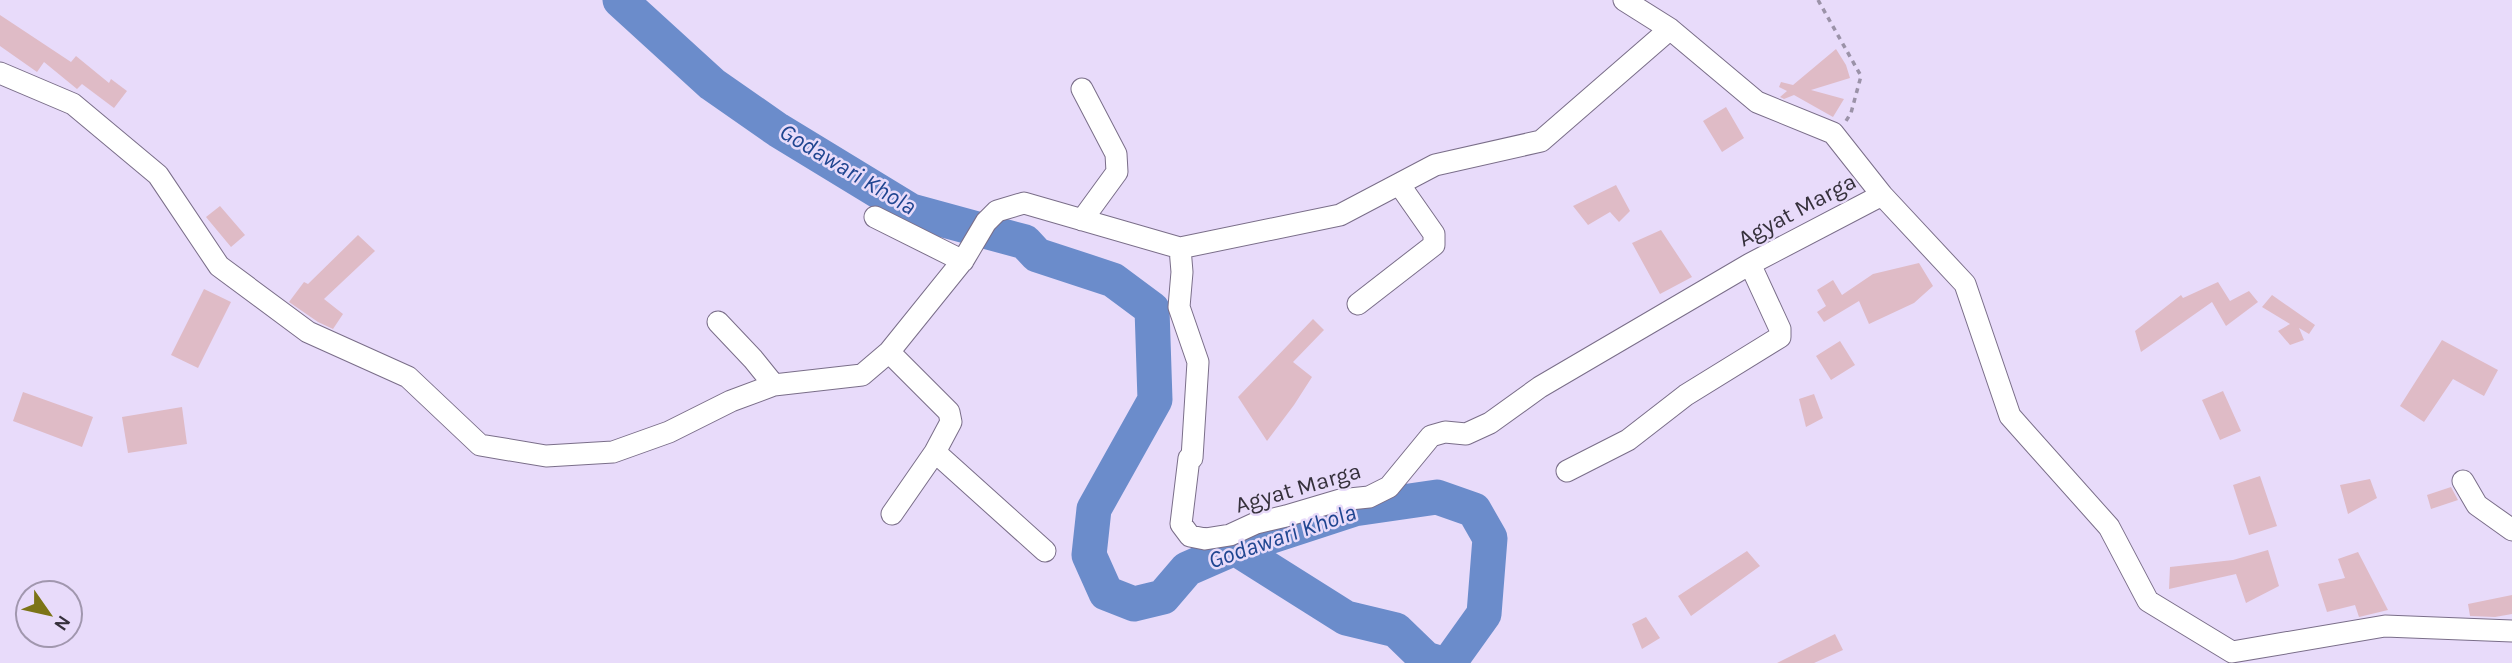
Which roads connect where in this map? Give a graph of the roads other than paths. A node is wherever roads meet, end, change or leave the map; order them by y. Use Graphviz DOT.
graph roads {
  1 [pos="1623,0"];
  2 [pos="1670,29"];
  3 [pos="0,72"];
  4 [pos="1082,89"];
  5 [pos="1399,184"];
  6 [pos="1882,195"];
  7 [pos="875,217"];
  8 [pos="1082,220"];
  9 [pos="1180,248"];
  10 [pos="964,260"];
  11 [pos="1750,264"];
  12 [pos="1358,304"];
  13 [pos="718,322"];
  14 [pos="889,352"];
  15 [pos="774,385"];
  16 [pos="935,452"];
  17 [pos="1567,471"];
  18 [pos="2463,481"];
  19 [pos="892,514"];
  20 [pos="2512,530"];
  21 [pos="1045,551"];
  22 [pos="2512,631"];
  1 -- 2 [label="street"];
  2 -- 5 [label="street"];
  2 -- 6 [label="street"];
  3 -- 15 [label="street"];
  4 -- 8 [label="street"];
  5 -- 9 [label="street"];
  5 -- 12 [label="street"];
  6 -- 11 [label="street, Agyat Marga"];
  6 -- 22 [label="street"];
  7 -- 10 [label="street"];
  8 -- 9 [label="street"];
  8 -- 10 [label="street"];
  9 -- 11 [label="street, Agyat Marga"];
  10 -- 14 [label="street"];
  11 -- 17 [label="street"];
  13 -- 15 [label="street"];
  14 -- 15 [label="street"];
  14 -- 16 [label="street"];
  16 -- 19 [label="street"];
  16 -- 21 [label="street"];
  18 -- 20 [label="street"];
}
